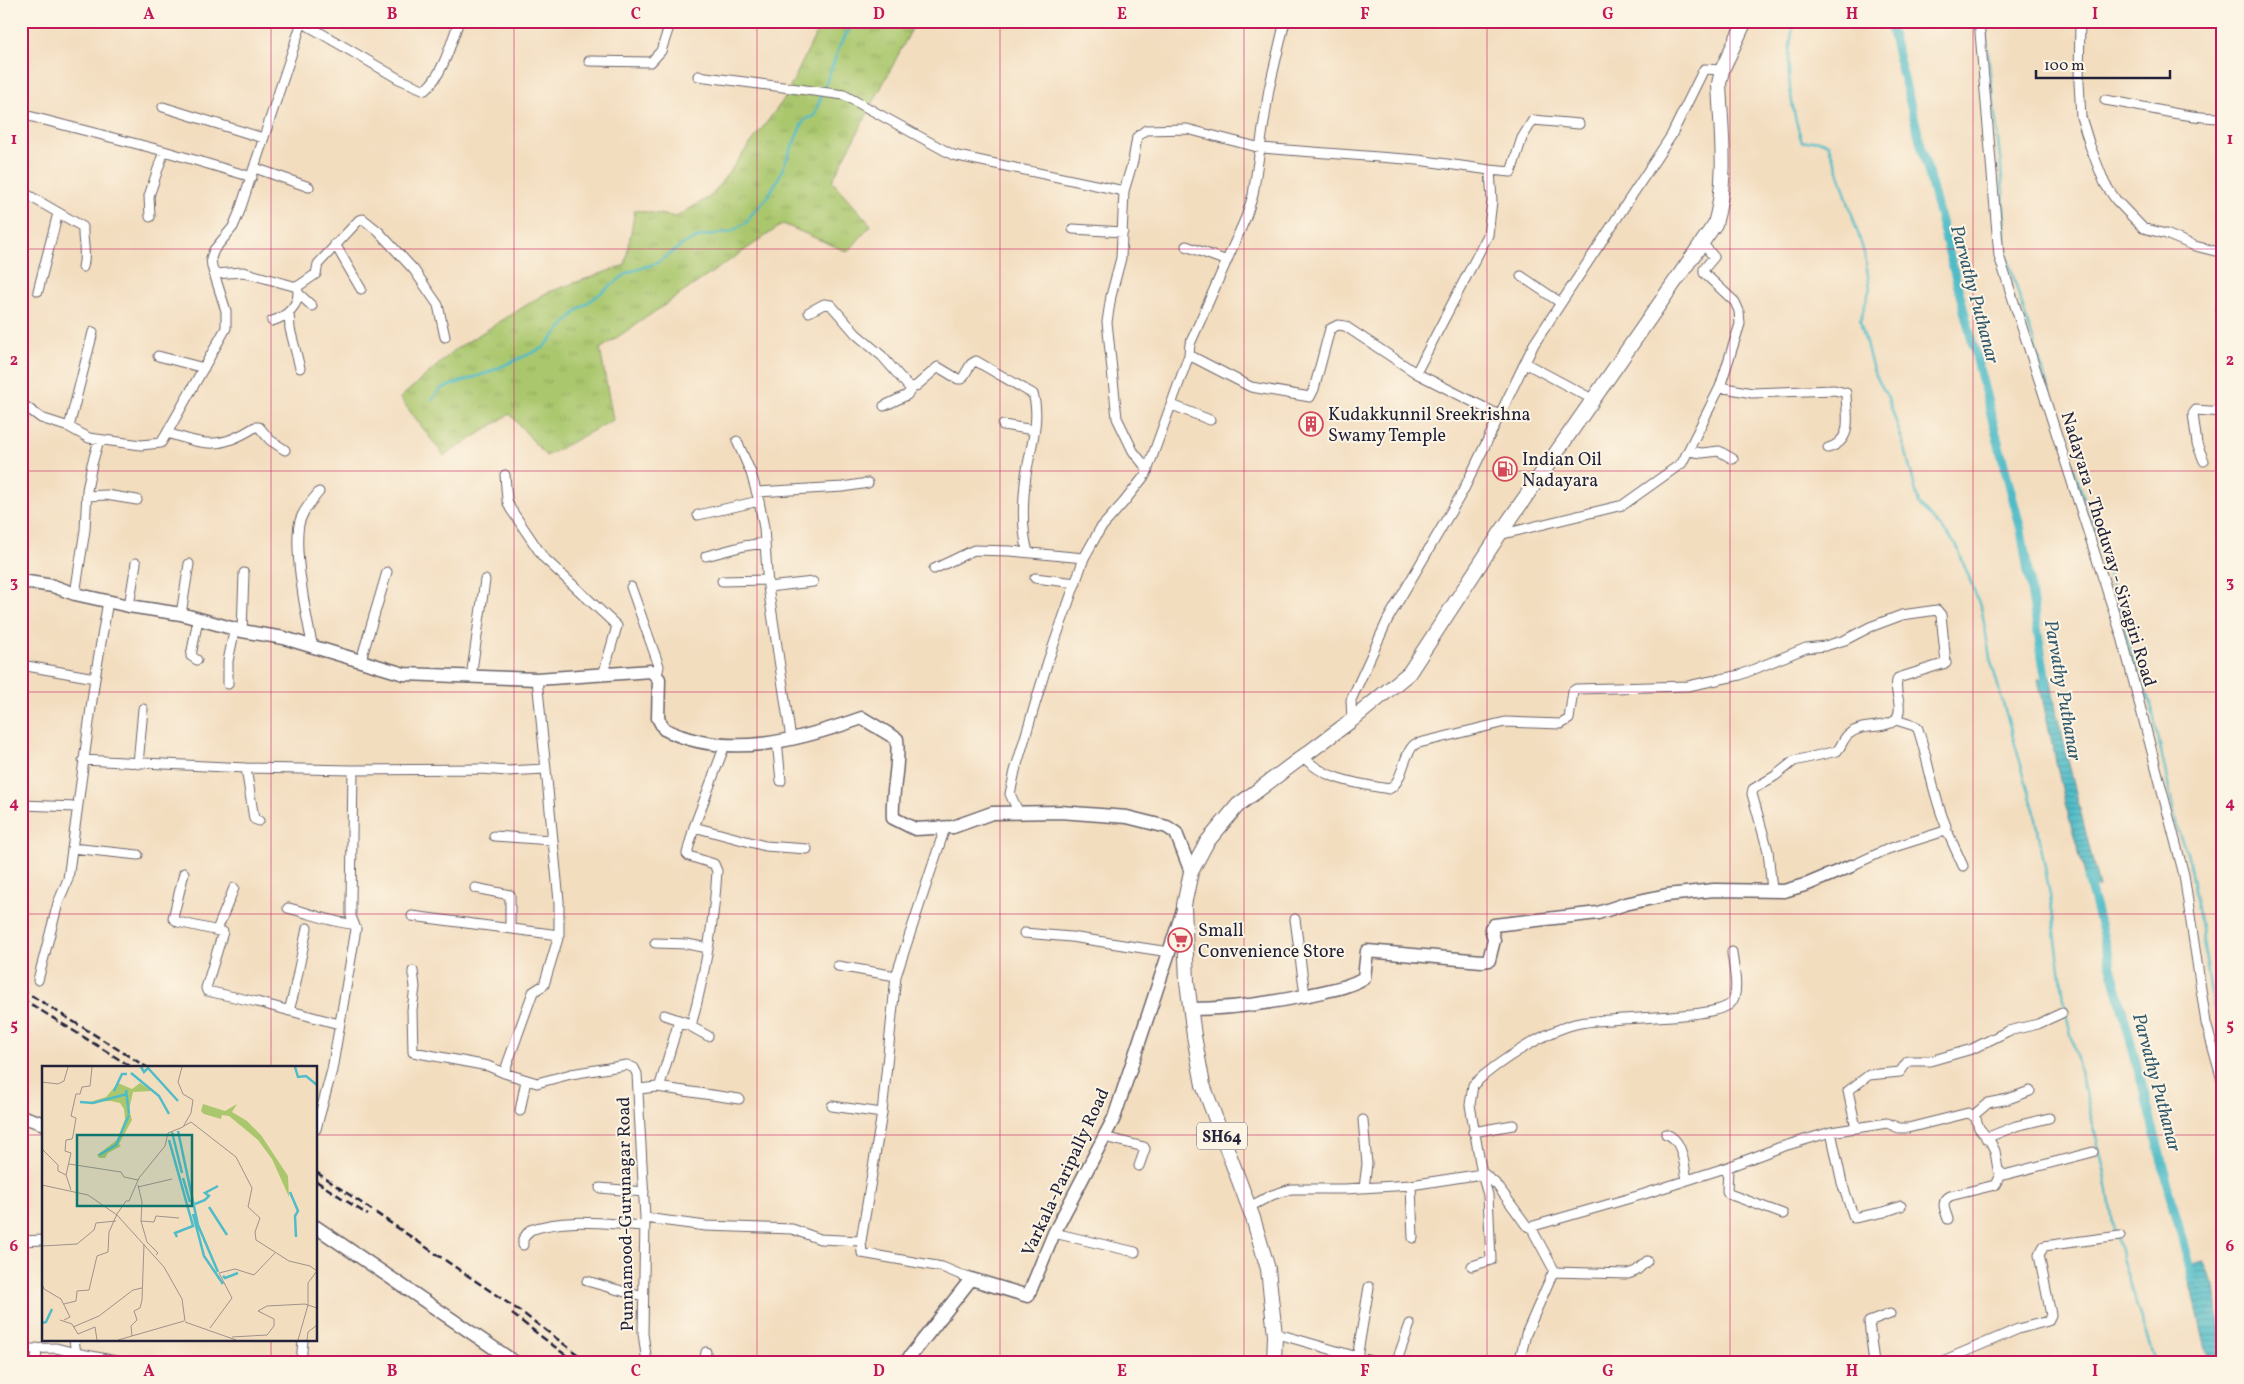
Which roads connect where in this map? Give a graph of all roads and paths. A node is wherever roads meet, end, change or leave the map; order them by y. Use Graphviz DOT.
graph roads {
  1 [pos="459,21"];
  2 [pos="671,21"];
  3 [pos="1286,21"];
  4 [pos="1745,21"];
  5 [pos="1979,21"];
  6 [pos="2080,21"];
  7 [pos="301,22"];
  8 [pos="589,61"];
  9 [pos="1722,70"];
  10 [pos="698,76"];
  11 [pos="2105,100"];
  12 [pos="163,107"];
  13 [pos="21,114"];
  14 [pos="2223,118"];
  15 [pos="1579,124"];
  16 [pos="263,138"];
  17 [pos="1260,148"];
  18 [pos="164,150"];
  19 [pos="1490,170"];
  20 [pos="253,173"];
  21 [pos="310,187"];
  22 [pos="21,191"];
  23 [pos="1124,191"];
  24 [pos="58,213"];
  25 [pos="150,218"];
  26 [pos="1073,229"];
  27 [pos="1123,232"];
  28 [pos="1702,243"];
  29 [pos="335,244"];
  30 [pos="1186,246"];
  31 [pos="2223,252"];
  32 [pos="1227,261"];
  33 [pos="83,267"];
  34 [pos="214,274"];
  35 [pos="1521,276"];
  36 [pos="361,289"];
  37 [pos="298,290"];
  38 [pos="38,291"];
  39 [pos="2223,299"];
  40 [pos="1561,303"];
  41 [pos="312,306"];
  42 [pos="2223,311"];
  43 [pos="289,312"];
  44 [pos="809,312"];
  45 [pos="272,321"];
  46 [pos="93,332"];
  47 [pos="445,337"];
  48 [pos="1189,355"];
  49 [pos="158,356"];
  50 [pos="1525,363"];
  51 [pos="204,368"];
  52 [pos="300,368"];
  53 [pos="1416,374"];
  54 [pos="913,387"];
  55 [pos="1720,387"];
  56 [pos="1594,400"];
  57 [pos="21,403"];
  58 [pos="1172,405"];
  59 [pos="884,406"];
  60 [pos="2223,412"];
  61 [pos="1499,415"];
  62 [pos="1210,420"];
  63 [pos="1003,425"];
  64 [pos="68,426"];
  65 [pos="1034,430"];
  66 [pos="167,433"];
  67 [pos="99,440"];
  68 [pos="737,441"];
  69 [pos="1828,448"];
  70 [pos="285,450"];
  71 [pos="1688,451"];
  72 [pos="1733,459"];
  73 [pos="2204,461"];
  74 [pos="1148,470"];
  75 [pos="505,475"];
  76 [pos="868,483"];
  77 [pos="319,492"];
  78 [pos="87,496"];
  79 [pos="758,496"];
  80 [pos="137,500"];
  81 [pos="698,515"];
  82 [pos="1499,535"];
  83 [pos="764,543"];
  84 [pos="1028,552"];
  85 [pos="706,556"];
  86 [pos="1084,558"];
  87 [pos="136,564"];
  88 [pos="189,564"];
  89 [pos="934,569"];
  90 [pos="387,572"];
  91 [pos="244,573"];
  92 [pos="1035,578"];
  93 [pos="485,580"];
  94 [pos="21,581"];
  95 [pos="722,581"];
  96 [pos="813,582"];
  97 [pos="1076,583"];
  98 [pos="767,584"];
  99 [pos="632,587"];
  100 [pos="75,594"];
  101 [pos="108,601"];
  102 [pos="129,606"];
  103 [pos="181,614"];
  104 [pos="198,619"];
  105 [pos="238,630"];
  106 [pos="313,648"];
  107 [pos="197,660"];
  108 [pos="361,660"];
  109 [pos="21,665"];
  110 [pos="655,674"];
  111 [pos="603,675"];
  112 [pos="471,677"];
  113 [pos="95,678"];
  114 [pos="537,679"];
  115 [pos="228,684"];
  116 [pos="143,709"];
  117 [pos="1352,720"];
  118 [pos="1896,720"];
  119 [pos="791,738"];
  120 [pos="777,741"];
  121 [pos="725,746"];
  122 [pos="1304,756"];
  123 [pos="83,760"];
  124 [pos="138,764"];
  125 [pos="246,768"];
  126 [pos="546,768"];
  127 [pos="353,770"];
  128 [pos="781,781"];
  129 [pos="21,805"];
  130 [pos="77,807"];
  131 [pos="1019,813"];
  132 [pos="259,821"];
  133 [pos="694,827"];
  134 [pos="946,828"];
  135 [pos="1944,831"];
  136 [pos="494,836"];
  137 [pos="551,840"];
  138 [pos="72,848"];
  139 [pos="807,849"];
  140 [pos="138,856"];
  141 [pos="1851,866"];
  142 [pos="1963,866"];
  143 [pos="1190,872"];
  144 [pos="184,873"];
  145 [pos="234,888"];
  146 [pos="475,888"];
  147 [pos="1772,890"];
  148 [pos="1184,905"];
  149 [pos="288,908"];
  150 [pos="412,916"];
  151 [pos="1295,919"];
  152 [pos="354,924"];
  153 [pos="307,928"];
  154 [pos="510,928"];
  155 [pos="217,930"];
  156 [pos="1024,933"];
  157 [pos="559,935"];
  158 [pos="655,943"];
  159 [pos="708,948"];
  160 [pos="1169,952"];
  161 [pos="1732,952"];
  162 [pos="838,966"];
  163 [pos="413,971"];
  164 [pos="896,976"];
  165 [pos="38,980"];
  166 [pos="1305,996"];
  167 [pos="1190,1009"];
  168 [pos="289,1012"];
  169 [pos="2062,1013"];
  170 [pos="664,1016"];
  171 [pos="340,1024"];
  172 [pos="689,1024"];
  173 [pos="708,1036"];
  174 [pos="504,1073"];
  175 [pos="526,1080"];
  176 [pos="2223,1084"];
  177 [pos="657,1087"];
  178 [pos="639,1089"];
  179 [pos="2030,1091"];
  180 [pos="738,1099"];
  181 [pos="832,1106"];
  182 [pos="520,1110"];
  183 [pos="882,1113"];
  184 [pos="21,1116"];
  185 [pos="1973,1116"];
  186 [pos="2049,1118"];
  187 [pos="1363,1120"];
  188 [pos="318,1122"];
  189 [pos="42,1123"];
  190 [pos="1513,1125"];
  191 [pos="1856,1128"];
  192 [pos="1473,1132"];
  193 [pos="1831,1132"];
  194 [pos="1666,1134"];
  195 [pos="1104,1137"];
  196 [pos="1986,1138"];
  197 [pos="2093,1152"];
  198 [pos="1139,1166"];
  199 [pos="1728,1167"];
  200 [pos="1482,1173"];
  201 [pos="2001,1173"];
  202 [pos="1687,1180"];
  203 [pos="1411,1185"];
  204 [pos="600,1188"];
  205 [pos="1364,1188"];
  206 [pos="644,1192"];
  207 [pos="1901,1206"];
  208 [pos="1249,1208"];
  209 [pos="1784,1214"];
  210 [pos="1948,1219"];
  211 [pos="645,1222"];
  212 [pos="1532,1227"];
  213 [pos="318,1229"];
  214 [pos="1054,1233"];
  215 [pos="2120,1236"];
  216 [pos="1413,1238"];
  217 [pos="42,1240"];
  218 [pos="21,1241"];
  219 [pos="862,1241"];
  220 [pos="523,1246"];
  221 [pos="1135,1252"];
  222 [pos="1646,1262"];
  223 [pos="1472,1266"];
  224 [pos="1553,1272"];
  225 [pos="971,1279"];
  226 [pos="587,1281"];
  227 [pos="1369,1287"];
  228 [pos="643,1297"];
  229 [pos="1890,1314"];
  230 [pos="1410,1324"];
  231 [pos="1275,1335"];
  232 [pos="74,1342"];
  233 [pos="303,1342"];
  234 [pos="37,1348"];
  235 [pos="21,1349"];
  236 [pos="706,1352"];
  237 [pos="76,1353"];
  238 [pos="1357,1358"];
  239 [pos="36,1363"];
  240 [pos="126,1363"];
  241 [pos="302,1363"];
  242 [pos="516,1363"];
  243 [pos="647,1363"];
  244 [pos="704,1363"];
  245 [pos="905,1363"];
  246 [pos="1274,1363"];
  247 [pos="1378,1363"];
  248 [pos="1396,1363"];
  249 [pos="1519,1363"];
  250 [pos="1874,1363"];
  251 [pos="1938,1363"];
  1 -- 7 [label="street"];
  2 -- 8 [label="street"];
  3 -- 17 [label="street"];
  4 -- 9 [label="main road, SH64"];
  5 -- 176 [label="street, Nadayara - Thoduvay - Sivagiri Road"];
  6 -- 31 [label="street"];
  7 -- 16 [label="street"];
  9 -- 28 [label="main road, SH64"];
  9 -- 40 [label="street"];
  10 -- 23 [label="street"];
  11 -- 14 [label="street"];
  12 -- 16 [label="street"];
  13 -- 18 [label="street"];
  15 -- 19 [label="street"];
  16 -- 20 [label="street"];
  17 -- 19 [label="street"];
  17 -- 23 [label="street"];
  17 -- 32 [label="street"];
  18 -- 20 [label="street"];
  18 -- 25 [label="street"];
  19 -- 53 [label="street"];
  20 -- 21 [label="street"];
  20 -- 34 [label="street"];
  22 -- 24 [label="street"];
  23 -- 27 [label="street"];
  24 -- 33 [label="street"];
  24 -- 38 [label="street"];
  26 -- 27 [label="street"];
  27 -- 74 [label="street"];
  28 -- 55 [label="street"];
  28 -- 56 [label="main road, SH64"];
  29 -- 36 [label="street"];
  29 -- 37 [label="street"];
  29 -- 47 [label="street"];
  30 -- 32 [label="street"];
  32 -- 48 [label="street"];
  34 -- 37 [label="street"];
  34 -- 51 [label="street"];
  35 -- 40 [label="street"];
  37 -- 41 [label="street"];
  37 -- 43 [label="street"];
  39 -- 42 [label="street"];
  40 -- 50 [label="street"];
  43 -- 45 [label="street"];
  43 -- 52 [label="street"];
  44 -- 54 [label="street"];
  46 -- 64 [label="street"];
  48 -- 53 [label="street"];
  48 -- 58 [label="street"];
  49 -- 51 [label="street"];
  50 -- 56 [label="street"];
  50 -- 61 [label="street"];
  51 -- 66 [label="street"];
  53 -- 61 [label="street"];
  54 -- 59 [label="street"];
  54 -- 65 [label="street"];
  55 -- 69 [label="street"];
  55 -- 71 [label="street"];
  56 -- 82 [label="main road, SH64"];
  57 -- 64 [label="street"];
  58 -- 62 [label="street"];
  58 -- 74 [label="street"];
  60 -- 73 [label="street"];
  61 -- 117 [label="street"];
  63 -- 65 [label="street"];
  64 -- 67 [label="street"];
  65 -- 84 [label="street"];
  66 -- 67 [label="street"];
  66 -- 70 [label="street"];
  67 -- 78 [label="street"];
  68 -- 79 [label="street"];
  71 -- 72 [label="street"];
  71 -- 82 [label="street"];
  74 -- 86 [label="street"];
  75 -- 111 [label="street"];
  76 -- 79 [label="street"];
  77 -- 106 [label="street"];
  78 -- 80 [label="street"];
  78 -- 100 [label="street"];
  79 -- 81 [label="street"];
  79 -- 83 [label="street"];
  82 -- 117 [label="main road, SH64"];
  83 -- 85 [label="street"];
  83 -- 98 [label="street"];
  84 -- 86 [label="street"];
  84 -- 89 [label="street"];
  86 -- 97 [label="street"];
  87 -- 102 [label="street"];
  88 -- 103 [label="street"];
  90 -- 108 [label="street"];
  91 -- 105 [label="street"];
  92 -- 97 [label="street"];
  93 -- 112 [label="street"];
  94 -- 100 [label="main road"];
  95 -- 98 [label="street"];
  96 -- 98 [label="street"];
  97 -- 131 [label="street"];
  98 -- 119 [label="street"];
  99 -- 110 [label="street"];
  100 -- 101 [label="main road"];
  101 -- 102 [label="main road"];
  101 -- 113 [label="street"];
  102 -- 103 [label="main road"];
  103 -- 104 [label="main road"];
  104 -- 105 [label="main road"];
  104 -- 107 [label="street"];
  105 -- 106 [label="main road"];
  105 -- 115 [label="street"];
  106 -- 108 [label="main road"];
  108 -- 112 [label="main road"];
  109 -- 113 [label="street"];
  110 -- 111 [label="main road"];
  110 -- 121 [label="main road"];
  111 -- 114 [label="main road"];
  112 -- 114 [label="main road"];
  113 -- 123 [label="street"];
  114 -- 126 [label="street"];
  116 -- 124 [label="street"];
  117 -- 122 [label="main road, SH64"];
  118 -- 122 [label="street"];
  118 -- 135 [label="street"];
  118 -- 147 [label="street"];
  119 -- 120 [label="main road"];
  119 -- 134 [label="main road"];
  120 -- 121 [label="main road"];
  120 -- 128 [label="street"];
  121 -- 133 [label="street"];
  122 -- 143 [label="main road, SH64"];
  123 -- 124 [label="street"];
  123 -- 130 [label="street"];
  124 -- 125 [label="street"];
  125 -- 127 [label="street"];
  125 -- 132 [label="street"];
  126 -- 127 [label="street"];
  126 -- 137 [label="street"];
  127 -- 152 [label="street"];
  129 -- 130 [label="street"];
  130 -- 138 [label="street"];
  131 -- 134 [label="main road"];
  131 -- 143 [label="main road"];
  133 -- 139 [label="street"];
  133 -- 159 [label="street"];
  134 -- 164 [label="street"];
  135 -- 141 [label="street"];
  135 -- 142 [label="street"];
  136 -- 137 [label="street"];
  137 -- 157 [label="street"];
  138 -- 140 [label="street"];
  138 -- 165 [label="street"];
  141 -- 147 [label="main road"];
  143 -- 148 [label="main road, SH64"];
  144 -- 155 [label="street"];
  145 -- 155 [label="street"];
  146 -- 154 [label="street"];
  147 -- 166 [label="main road"];
  148 -- 160 [label="main road, Varkala-Paripally Road"];
  148 -- 167 [label="main road, SH64"];
  149 -- 152 [label="street"];
  150 -- 154 [label="street"];
  151 -- 166 [label="street"];
  152 -- 171 [label="street"];
  153 -- 168 [label="street"];
  154 -- 157 [label="street"];
  155 -- 168 [label="street"];
  156 -- 160 [label="street"];
  157 -- 174 [label="street"];
  158 -- 159 [label="street"];
  159 -- 172 [label="street"];
  160 -- 195 [label="main road, Varkala-Paripally Road"];
  161 -- 192 [label="street"];
  162 -- 164 [label="street"];
  163 -- 174 [label="street, Punnamood-Gurunagar Road"];
  164 -- 183 [label="street"];
  166 -- 167 [label="main road"];
  167 -- 208 [label="main road, SH64"];
  168 -- 171 [label="street"];
  169 -- 191 [label="street"];
  170 -- 172 [label="street"];
  171 -- 188 [label="street"];
  172 -- 173 [label="street"];
  172 -- 177 [label="street"];
  174 -- 175 [label="street, Punnamood-Gurunagar Road"];
  175 -- 178 [label="street, Punnamood-Gurunagar Road"];
  175 -- 182 [label="street"];
  177 -- 178 [label="street"];
  177 -- 180 [label="street"];
  178 -- 206 [label="street, Punnamood-Gurunagar Road"];
  179 -- 185 [label="street"];
  181 -- 183 [label="street"];
  183 -- 219 [label="street"];
  184 -- 189 [label="main road"];
  185 -- 191 [label="street"];
  185 -- 196 [label="street"];
  186 -- 196 [label="street"];
  187 -- 205 [label="street"];
  190 -- 192 [label="street"];
  191 -- 193 [label="street"];
  192 -- 200 [label="street"];
  193 -- 199 [label="street"];
  193 -- 207 [label="street"];
  194 -- 202 [label="street"];
  195 -- 198 [label="street"];
  195 -- 214 [label="main road, Varkala-Paripally Road"];
  196 -- 201 [label="street"];
  197 -- 201 [label="street"];
  199 -- 202 [label="street"];
  199 -- 209 [label="street"];
  200 -- 203 [label="street"];
  200 -- 212 [label="street"];
  200 -- 223 [label="street"];
  201 -- 210 [label="street"];
  202 -- 212 [label="street"];
  203 -- 205 [label="street"];
  203 -- 216 [label="street"];
  204 -- 206 [label="street"];
  205 -- 208 [label="street"];
  206 -- 211 [label="street, Punnamood-Gurunagar Road"];
  208 -- 231 [label="main road, SH64"];
  211 -- 219 [label="street"];
  211 -- 220 [label="street"];
  211 -- 228 [label="street, Punnamood-Gurunagar Road"];
  212 -- 224 [label="street"];
  213 -- 242 [label="main road"];
  214 -- 221 [label="street"];
  214 -- 225 [label="main road, Varkala-Paripally Road"];
  215 -- 251 [label="street"];
  217 -- 218 [label="street"];
  219 -- 225 [label="street"];
  222 -- 224 [label="street"];
  224 -- 249 [label="street"];
  225 -- 245 [label="main road"];
  226 -- 228 [label="street"];
  227 -- 238 [label="street"];
  228 -- 243 [label="street, Punnamood-Gurunagar Road"];
  229 -- 250 [label="street"];
  230 -- 248 [label="street"];
  231 -- 238 [label="street"];
  231 -- 246 [label="main road, SH64"];
  232 -- 237 [label="street"];
  233 -- 241 [label="street"];
  234 -- 235 [label="street"];
  234 -- 237 [label="street"];
  234 -- 239 [label="street"];
  236 -- 244 [label="street"];
  237 -- 240 [label="street"];
  238 -- 247 [label="street"];
}
